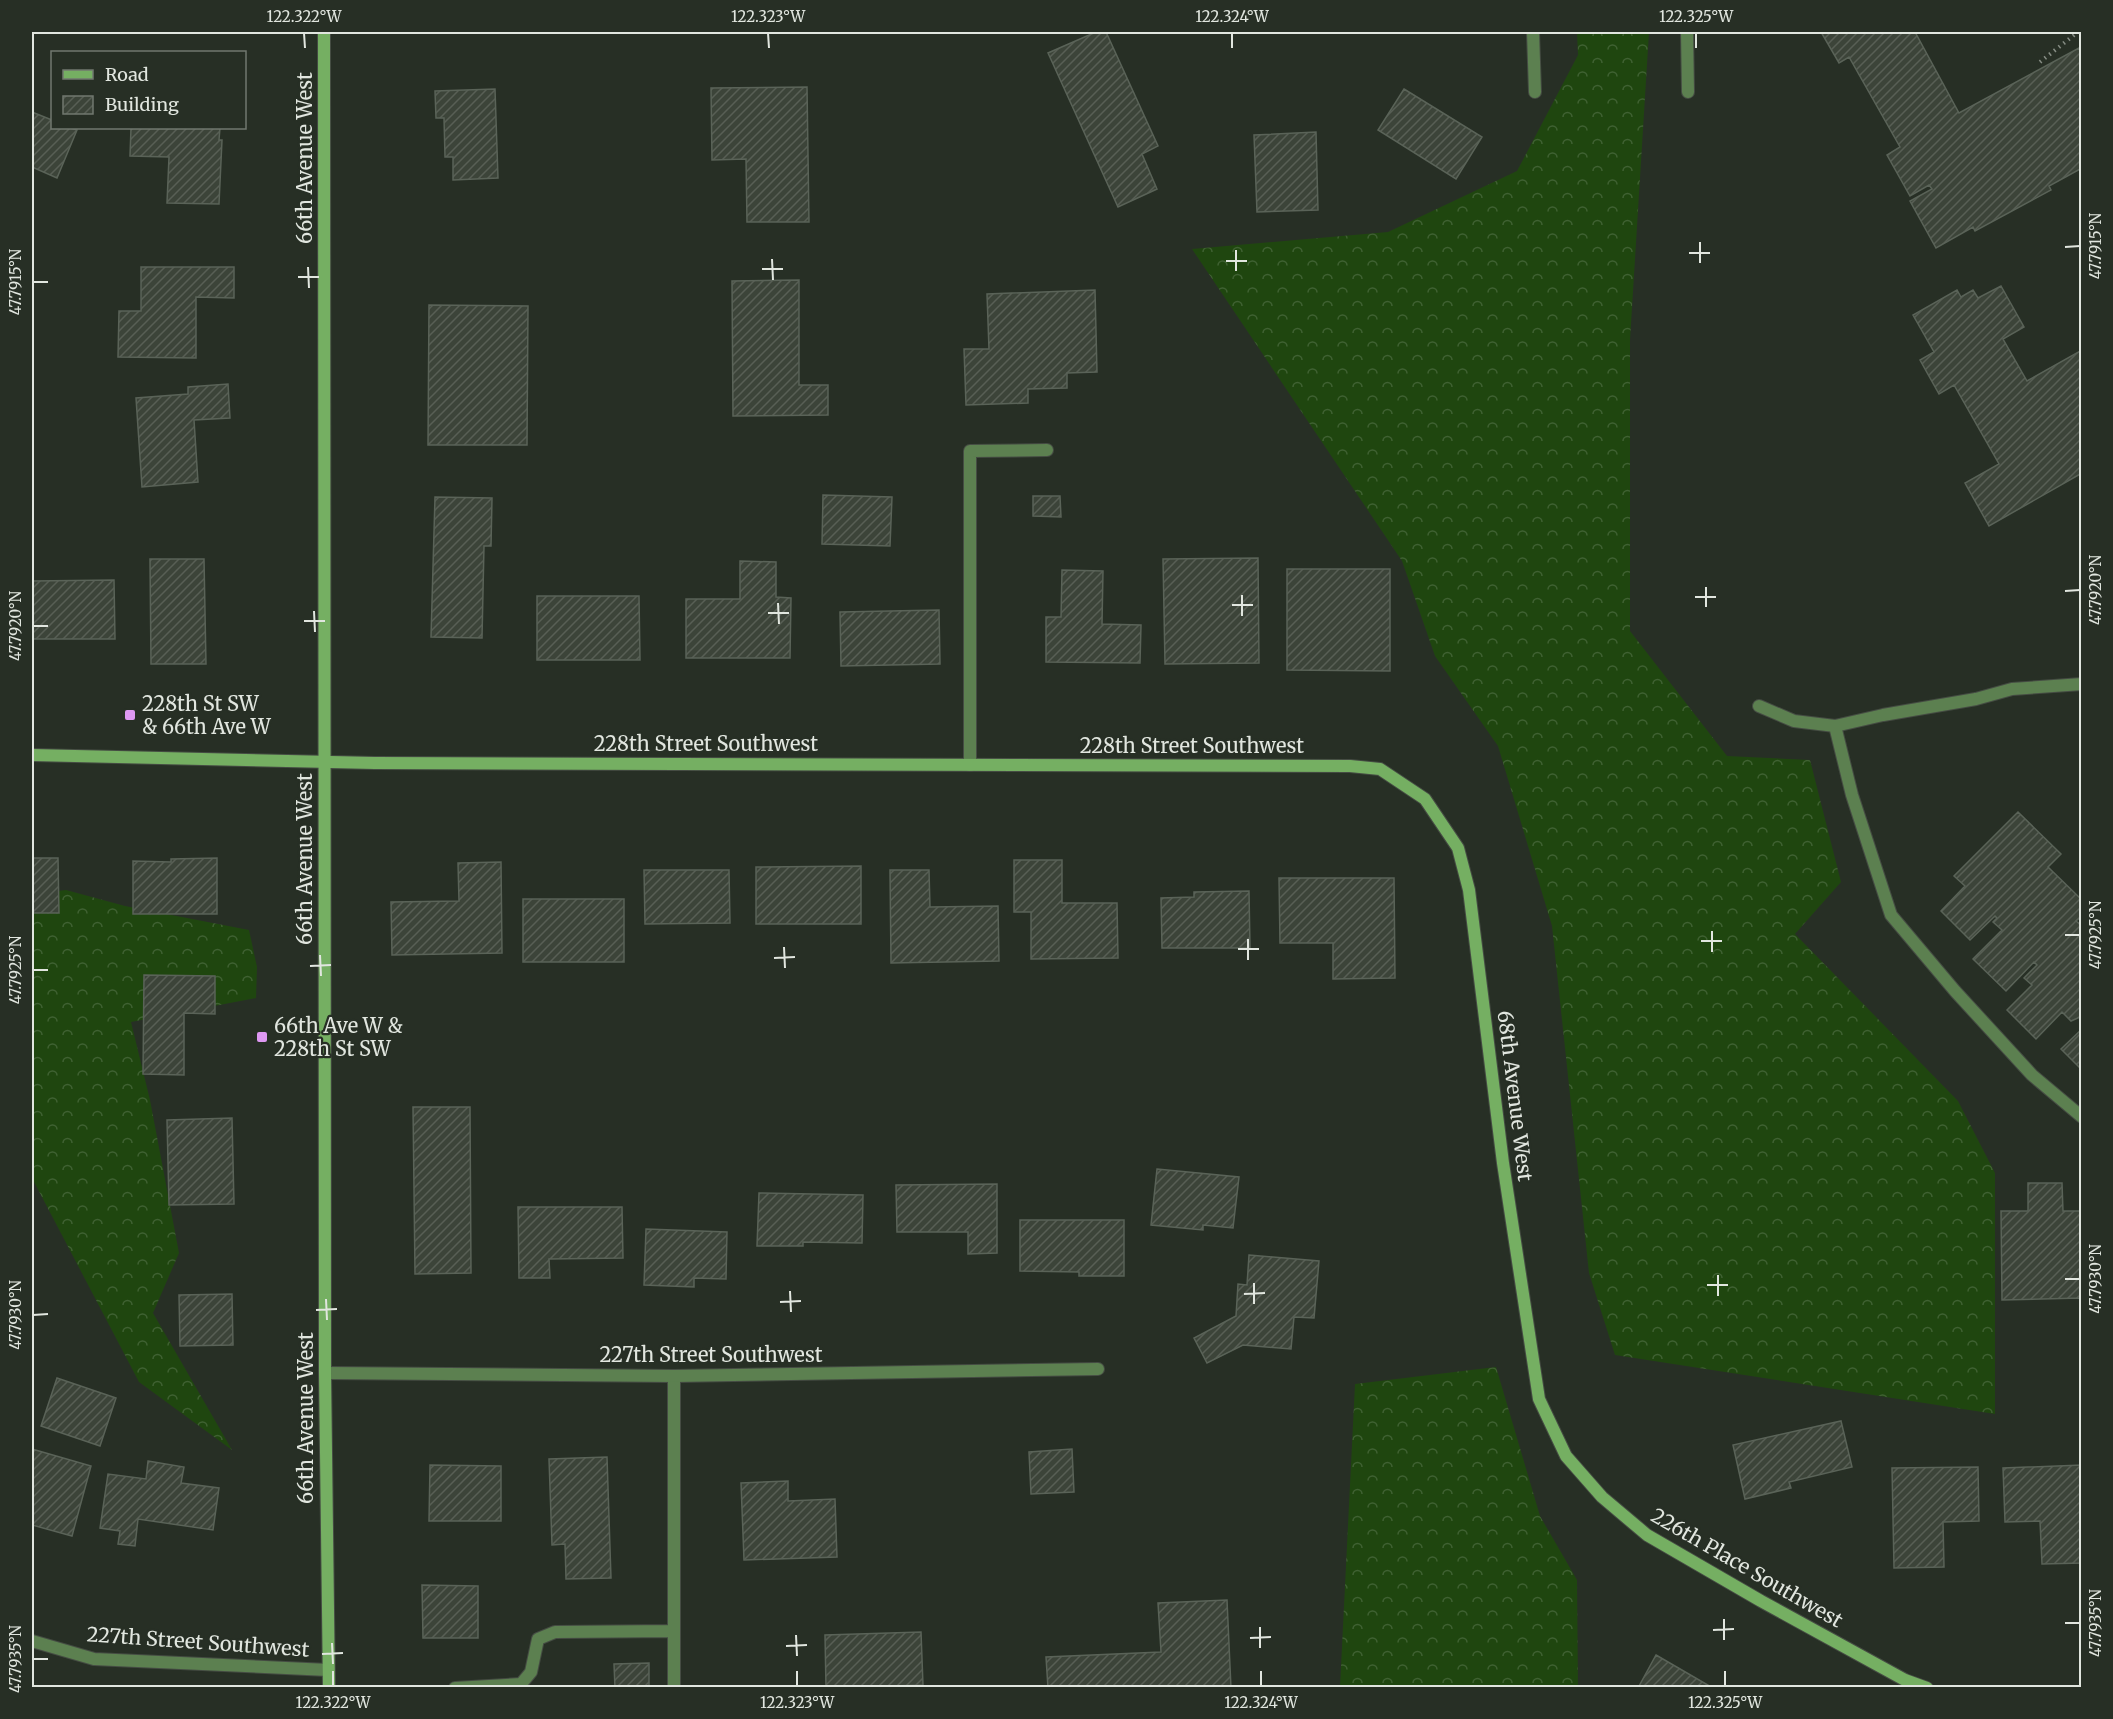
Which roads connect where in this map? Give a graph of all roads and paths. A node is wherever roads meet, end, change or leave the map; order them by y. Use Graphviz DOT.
graph roads {
  1 [pos="324,32"];
  2 [pos="1533,32"];
  3 [pos="1687,32"];
  4 [pos="2078,32"];
  5 [pos="2040,62"];
  6 [pos="1535,92"];
  7 [pos="1688,92"];
  8 [pos="1047,450"];
  9 [pos="2082,684"];
  10 [pos="1759,706"];
  11 [pos="1835,726"];
  12 [pos="32,755"];
  13 [pos="324,762"];
  14 [pos="970,765"];
  15 [pos="1380,769"];
  16 [pos="2082,1117"];
  17 [pos="1098,1369"];
  18 [pos="325,1373"];
  19 [pos="674,1376"];
  20 [pos="1566,1456"];
  21 [pos="674,1630"];
  22 [pos="32,1641"];
  23 [pos="328,1670"];
  24 [pos="328,1688"];
  25 [pos="455,1688"];
  26 [pos="674,1688"];
  27 [pos="1927,1688"];
  1 -- 13 [label="street, 66th Avenue West"];
  2 -- 6 [label="street"];
  3 -- 7 [label="street"];
  4 -- 5 [label="path"];
  8 -- 14 [label="street"];
  9 -- 11 [label="street"];
  10 -- 11 [label="street"];
  11 -- 16 [label="street"];
  12 -- 13 [label="street, 228th Street Southwest"];
  13 -- 14 [label="street, 228th Street Southwest"];
  13 -- 18 [label="street, 66th Avenue West"];
  14 -- 15 [label="street, 228th Street Southwest"];
  15 -- 20 [label="street, 68th Avenue West"];
  17 -- 19 [label="street, 227th Street Southwest"];
  18 -- 19 [label="street, 227th Street Southwest"];
  18 -- 23 [label="street, 66th Avenue West"];
  19 -- 21 [label="street"];
  20 -- 27 [label="street, 226th Place Southwest"];
  21 -- 25 [label="street"];
  21 -- 26 [label="street"];
  22 -- 23 [label="street, 227th Street Southwest"];
  23 -- 24 [label="street, 66th Avenue West"];
}
